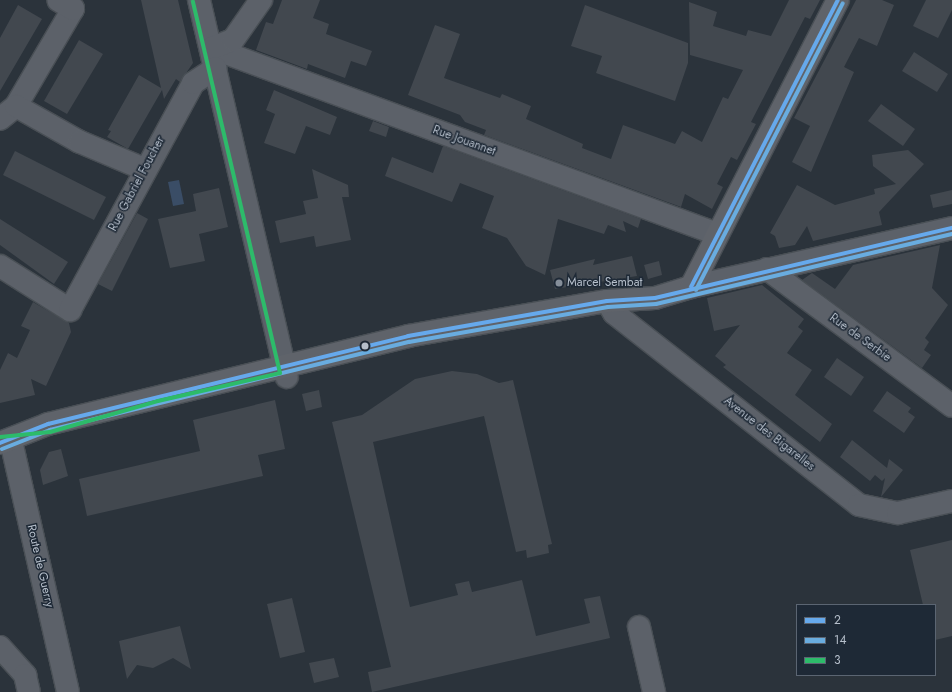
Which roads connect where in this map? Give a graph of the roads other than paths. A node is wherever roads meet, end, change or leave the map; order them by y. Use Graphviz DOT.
graph roads {
  1 [pos="58,0"];
  2 [pos="199,0"];
  3 [pos="261,0"];
  4 [pos="838,0"];
  5 [pos="214,58"];
  6 [pos="8,112"];
  7 [pos="144,169"];
  8 [pos="952,228"];
  9 [pos="717,234"];
  10 [pos="0,266"];
  11 [pos="767,270"];
  12 [pos="691,287"];
  13 [pos="610,307"];
  14 [pos="286,372"];
  15 [pos="952,406"];
  16 [pos="5,442"];
  17 [pos="952,501"];
  18 [pos="639,627"];
  19 [pos="0,647"];
  20 [pos="29,692"];
  21 [pos="68,692"];
  22 [pos="654,692"];
  1 -- 6 [label="street"];
  2 -- 5 [label="street"];
  3 -- 5 [label="street, Rue Gabriel Foucher"];
  4 -- 9 [label="main road"];
  5 -- 7 [label="street, Rue Gabriel Foucher"];
  5 -- 9 [label="street, Rue Jouannet"];
  5 -- 14 [label="street"];
  6 -- 7 [label="street"];
  7 -- 10 [label="street, Rue Gabriel Foucher"];
  8 -- 11 [label="street"];
  9 -- 12 [label="main road"];
  11 -- 12 [label="street"];
  11 -- 15 [label="street, Rue de Serbie"];
  12 -- 13 [label="main road"];
  13 -- 14 [label="main road"];
  13 -- 17 [label="street, Avenue des Bigarelles"];
  14 -- 16 [label="main road"];
  16 -- 21 [label="street, Route de Guerry"];
  18 -- 22 [label="street"];
  19 -- 20 [label="street"];
}
